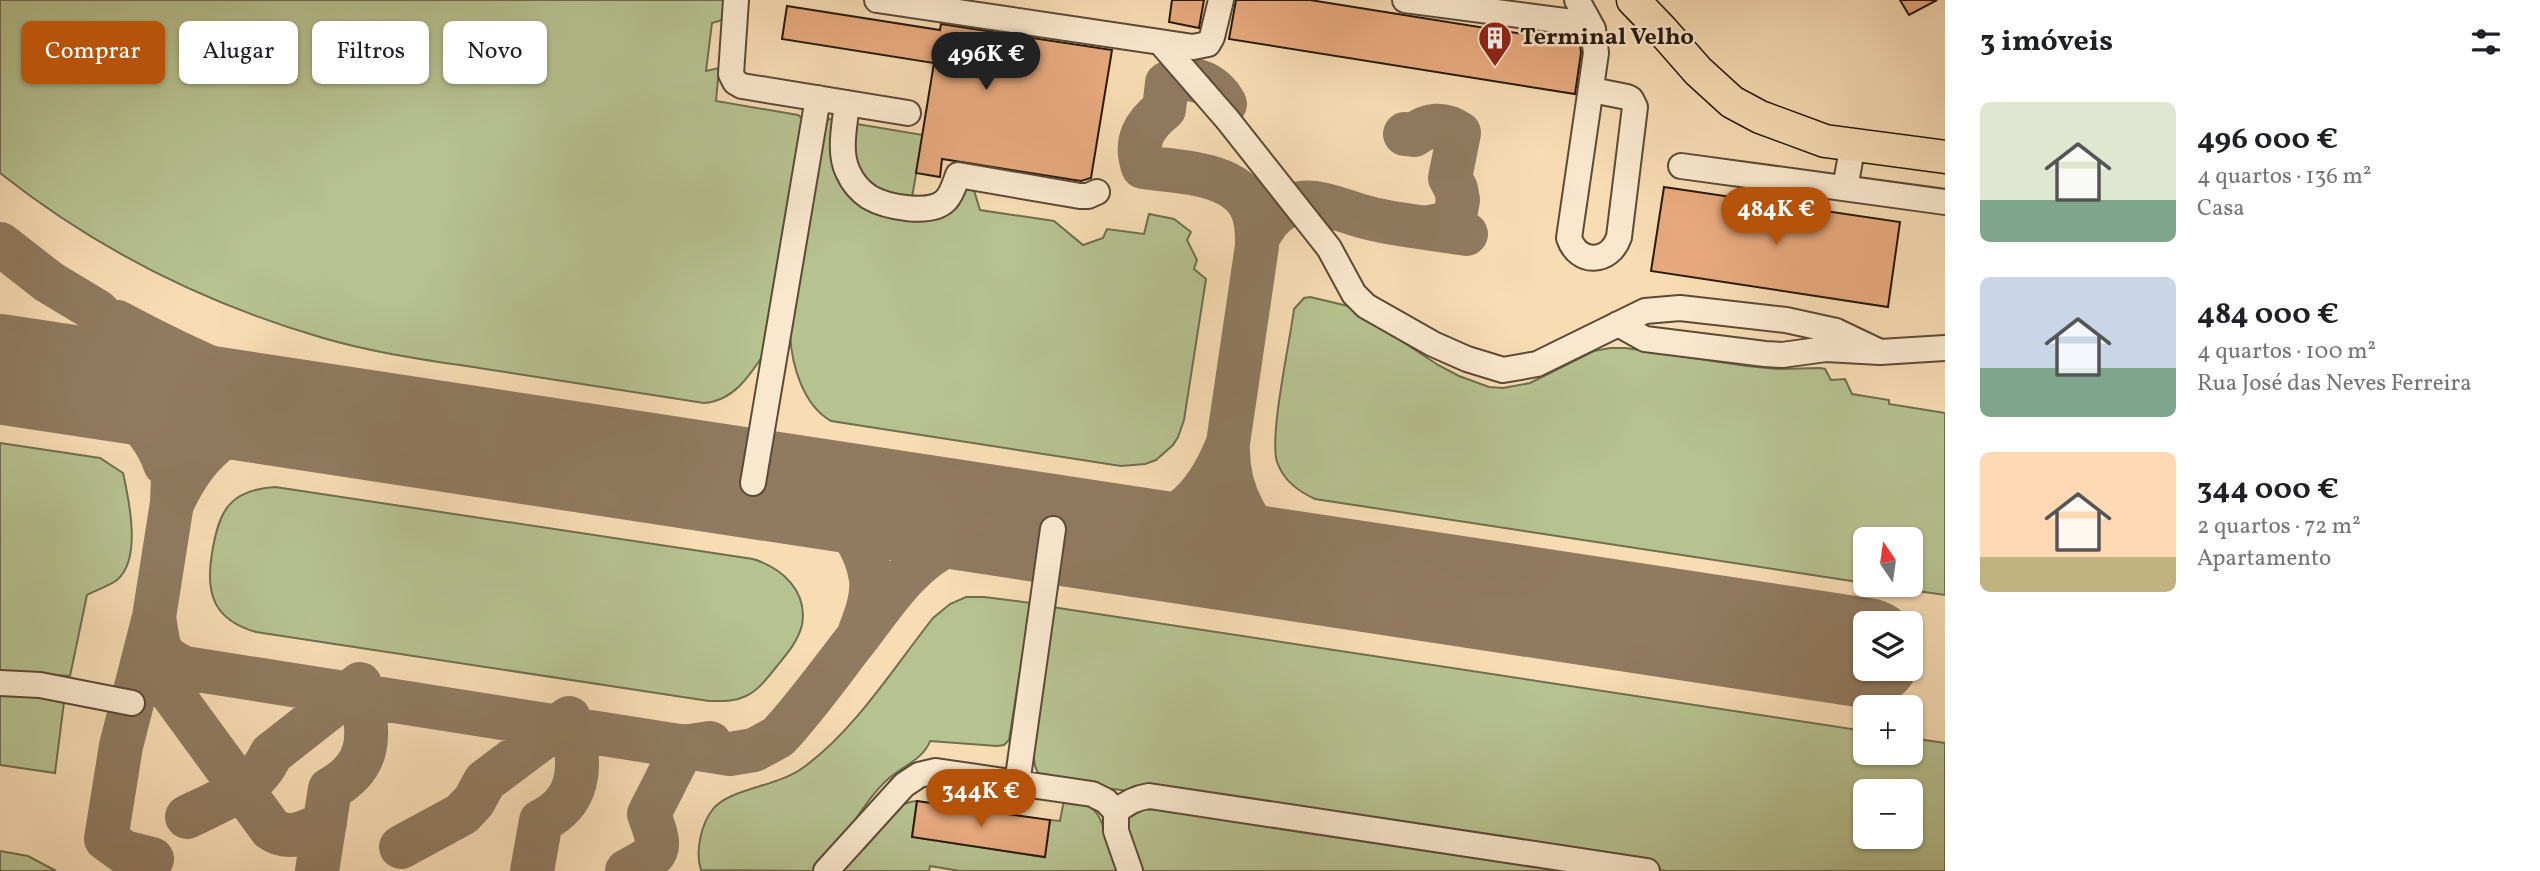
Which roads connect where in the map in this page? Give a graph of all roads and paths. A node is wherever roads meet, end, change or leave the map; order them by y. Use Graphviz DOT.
graph roads {
  1 [pos="736,0"];
  2 [pos="877,0"];
  3 [pos="1221,0"];
  4 [pos="1405,0"];
  5 [pos="1577,0"];
  6 [pos="1633,0"];
  7 [pos="1588,24"];
  8 [pos="1160,42"];
  9 [pos="1592,90"];
  10 [pos="818,98"];
  11 [pos="848,103"];
  12 [pos="908,113"];
  13 [pos="1853,144"];
  14 [pos="1945,156"];
  15 [pos="1681,166"];
  16 [pos="1845,188"];
  17 [pos="1097,192"];
  18 [pos="1945,202"];
  19 [pos="1618,324"];
  20 [pos="1945,348"];
  21 [pos="1880,352"];
  22 [pos="753,484"];
  23 [pos="1053,529"];
  24 [pos="0,683"];
  25 [pos="132,703"];
  26 [pos="1017,784"];
  27 [pos="1116,812"];
  28 [pos="826,871"];
  29 [pos="1130,871"];
  30 [pos="1647,871"];
  1 -- 10 [label="lane"];
  2 -- 8 [label="lane"];
  3 -- 8 [label="lane"];
  4 -- 7 [label="lane"];
  5 -- 7 [label="lane"];
  6 -- 13 [label="main road"];
  7 -- 9 [label="lane"];
  8 -- 19 [label="lane"];
  9 -- 9 [label="lane"];
  10 -- 11 [label="lane"];
  10 -- 22 [label="lane"];
  11 -- 12 [label="lane"];
  11 -- 17 [label="lane"];
  13 -- 14 [label="main road"];
  13 -- 16 [label="lane"];
  15 -- 16 [label="lane"];
  16 -- 18 [label="lane"];
  19 -- 21 [label="lane"];
  19 -- 21 [label="lane"];
  20 -- 21 [label="lane"];
  23 -- 26 [label="lane"];
  24 -- 25 [label="lane"];
  26 -- 27 [label="lane"];
  26 -- 28 [label="lane"];
  27 -- 29 [label="lane"];
  27 -- 30 [label="lane"];
}
